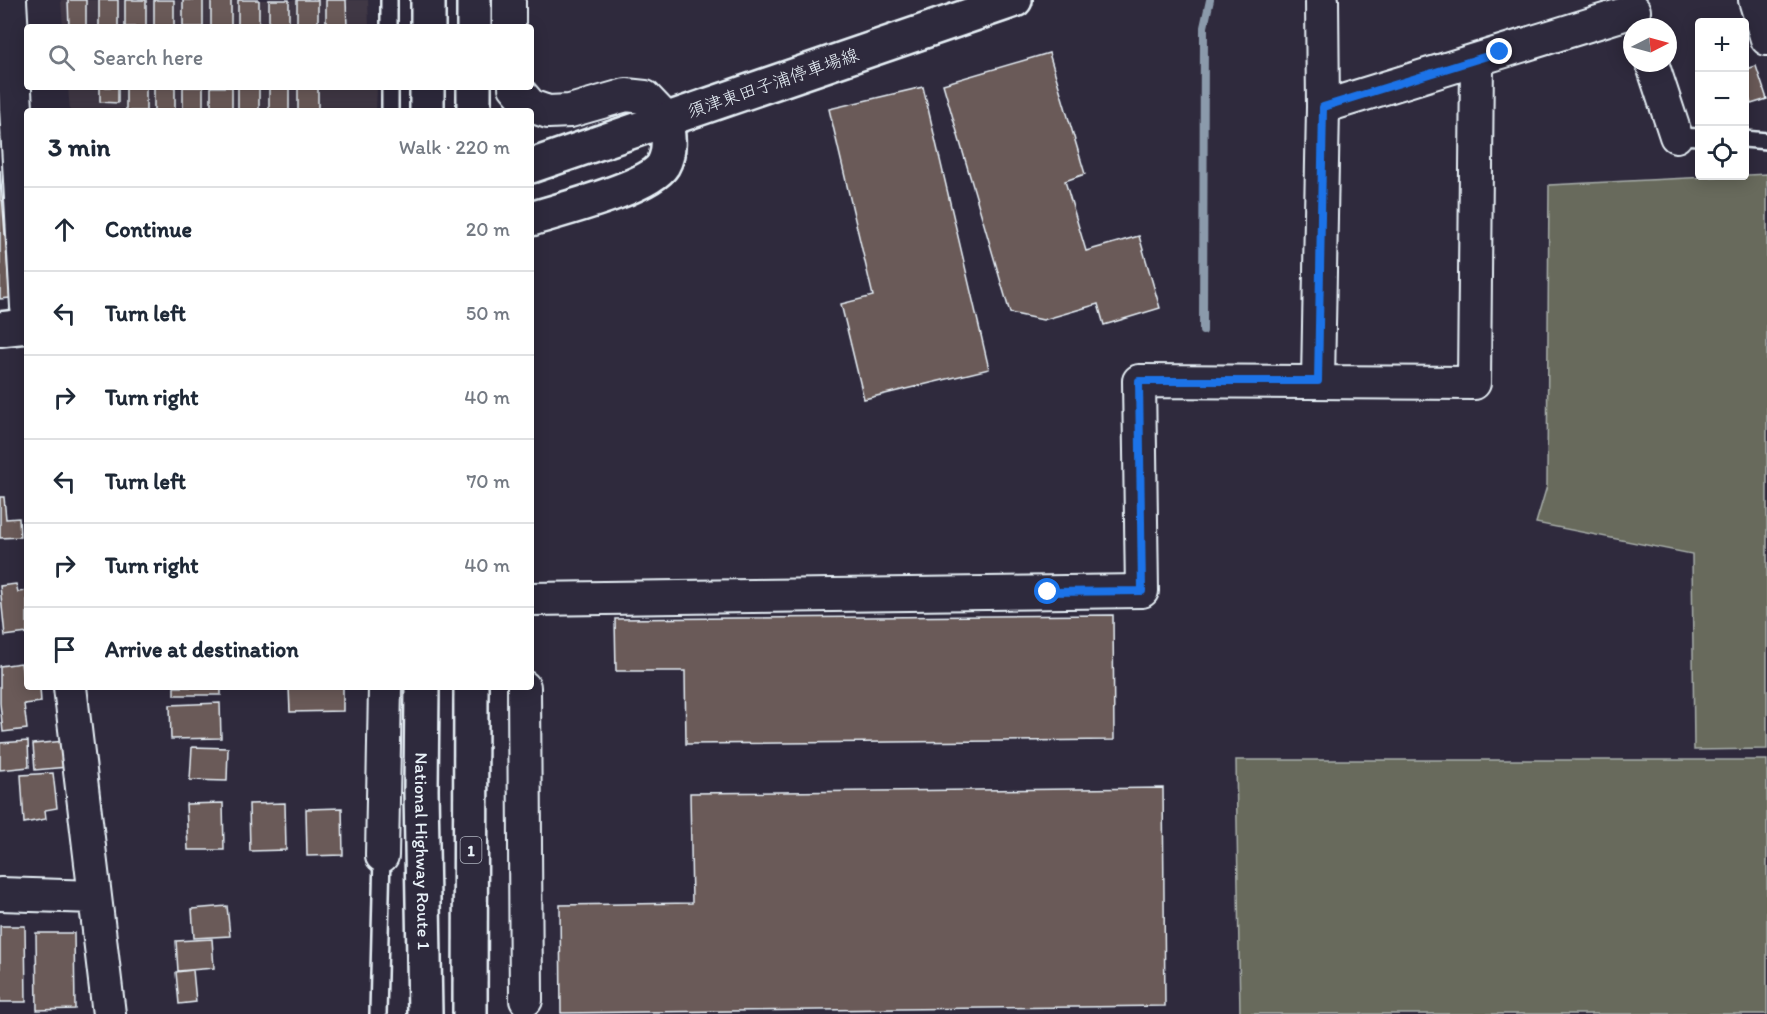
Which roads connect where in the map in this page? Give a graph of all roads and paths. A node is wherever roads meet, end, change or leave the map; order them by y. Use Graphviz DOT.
graph roads {
  1 [pos="10,0"];
  2 [pos="389,0"];
  3 [pos="428,0"];
  4 [pos="474,0"];
  5 [pos="510,0"];
  6 [pos="1015,0"];
  7 [pos="1322,0"];
  8 [pos="1755,0"];
  9 [pos="1635,13"];
  10 [pos="389,24"];
  11 [pos="428,24"];
  12 [pos="474,24"];
  13 [pos="509,24"];
  14 [pos="1767,39"];
  15 [pos="1477,60"];
  16 [pos="1656,72"];
  17 [pos="390,90"];
  18 [pos="427,90"];
  19 [pos="474,90"];
  20 [pos="518,90"];
  21 [pos="1323,107"];
  22 [pos="390,108"];
  23 [pos="427,108"];
  24 [pos="474,108"];
  25 [pos="666,119"];
  26 [pos="1688,136"];
  27 [pos="1749,139"];
  28 [pos="1767,141"];
  29 [pos="534,165"];
  30 [pos="534,218"];
  31 [pos="24,253"];
  32 [pos="24,326"];
  33 [pos="0,329"];
  34 [pos="1318,381"];
  35 [pos="534,599"];
  36 [pos="70,690"];
  37 [pos="385,690"];
  38 [pos="422,690"];
  39 [pos="471,690"];
  40 [pos="524,690"];
  41 [pos="382,856"];
  42 [pos="0,894"];
  43 [pos="95,897"];
  44 [pos="525,1007"];
  45 [pos="109,1014"];
  46 [pos="378,1014"];
  47 [pos="425,1014"];
  48 [pos="470,1014"];
  1 -- 31 [label="street"];
  2 -- 10 [label="lane"];
  3 -- 11 [label="main road"];
  4 -- 12 [label="main road"];
  5 -- 13 [label="street"];
  6 -- 25 [label="main road, 須津東田子浦停車場線"];
  7 -- 21 [label="street"];
  8 -- 14 [label="street"];
  9 -- 15 [label="street"];
  15 -- 21 [label="street"];
  15 -- 34 [label="street"];
  16 -- 26 [label="street"];
  17 -- 22 [label="lane"];
  18 -- 23 [label="main road"];
  19 -- 24 [label="main road"];
  20 -- 25 [label="street"];
  21 -- 34 [label="street"];
  25 -- 29 [label="main road, 須津東田子浦停車場線"];
  25 -- 30 [label="main road"];
  27 -- 28 [label="lane"];
  32 -- 33 [label="main road"];
  34 -- 35 [label="street"];
  36 -- 43 [label="street"];
  37 -- 41 [label="street"];
  38 -- 47 [label="main road, National Highway Route 1"];
  39 -- 48 [label="main road, 1"];
  40 -- 44 [label="street"];
  41 -- 46 [label="lane"];
  42 -- 43 [label="street"];
  43 -- 45 [label="street"];
}
